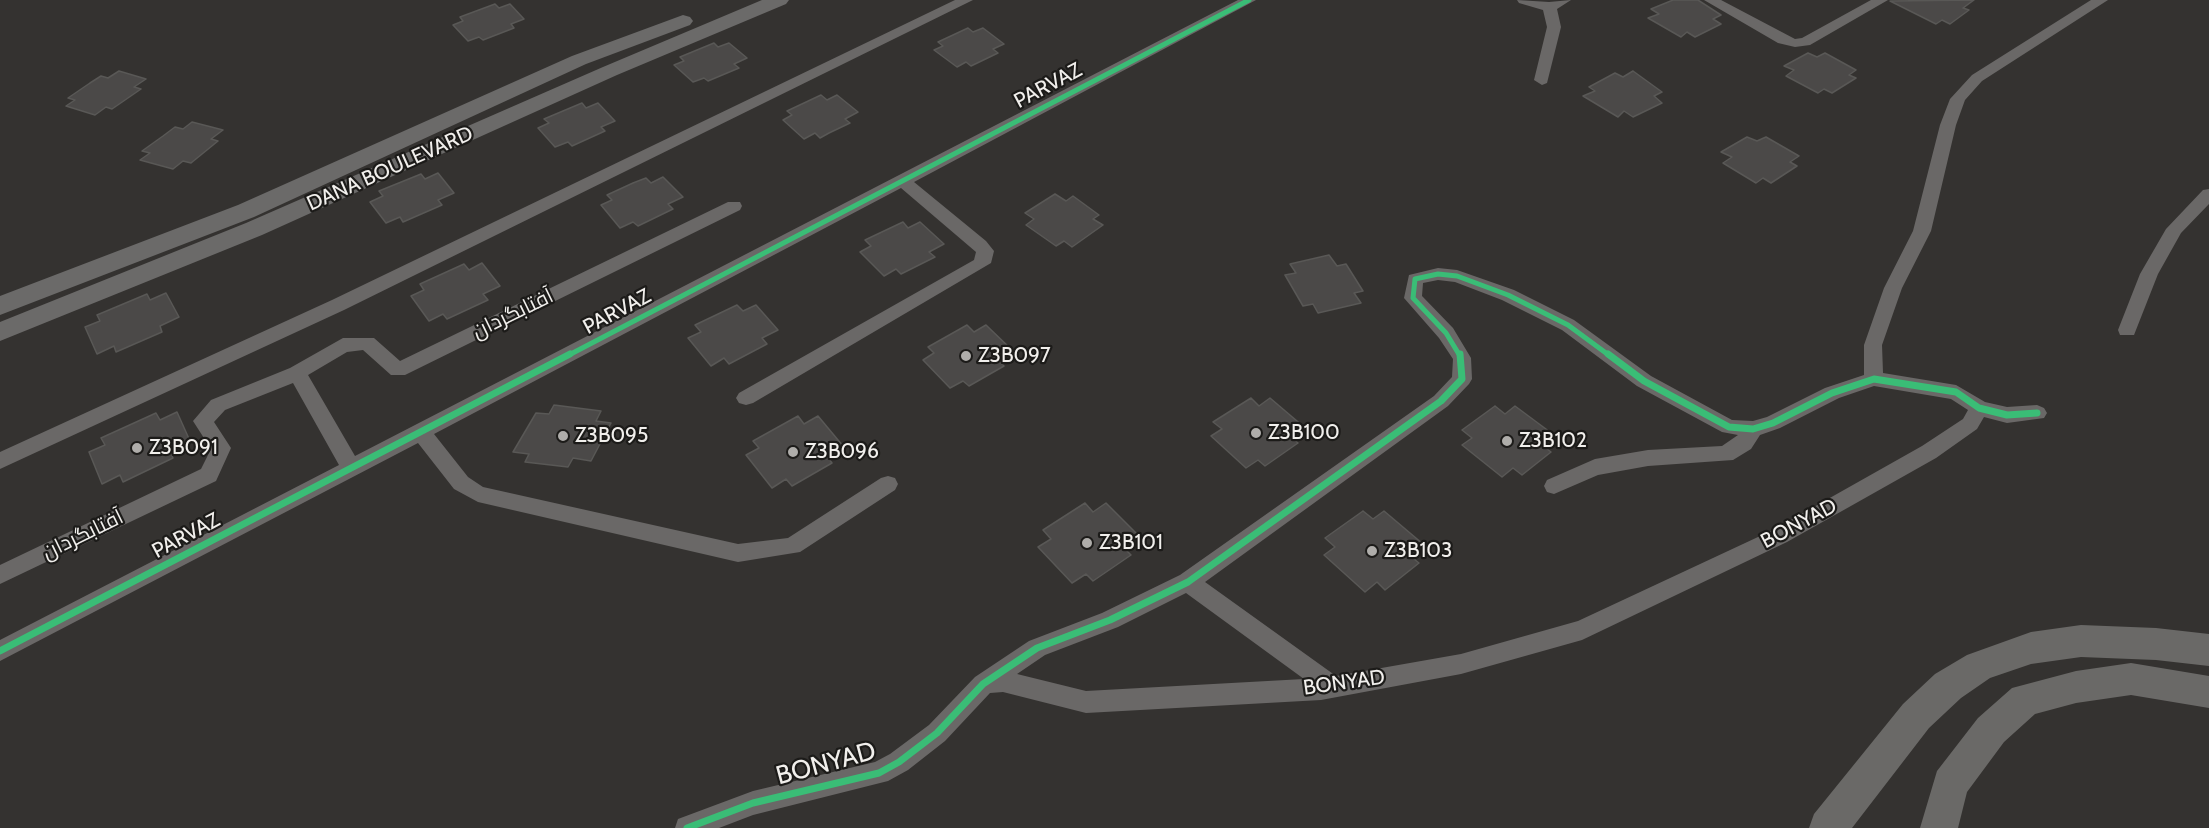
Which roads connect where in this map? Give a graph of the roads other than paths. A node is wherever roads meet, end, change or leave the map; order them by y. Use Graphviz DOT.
graph roads {
  1 [pos="737,0"];
  2 [pos="779,0"];
  3 [pos="966,0"];
  4 [pos="1249,0"];
  5 [pos="1524,0"];
  6 [pos="1711,0"];
  7 [pos="1881,0"];
  8 [pos="2101,0"];
  9 [pos="1557,3"];
  10 [pos="1542,80"];
  11 [pos="903,181"];
  12 [pos="2209,194"];
  13 [pos="734,206"];
  14 [pos="0,306"];
  15 [pos="2127,330"];
  16 [pos="0,332"];
  17 [pos="297,372"];
  18 [pos="1874,379"];
  19 [pos="746,398"];
  20 [pos="1979,408"];
  21 [pos="2037,412"];
  22 [pos="1753,429"];
  23 [pos="422,433"];
  24 [pos="0,461"];
  25 [pos="351,468"];
  26 [pos="888,484"];
  27 [pos="1554,486"];
  28 [pos="0,575"];
  29 [pos="1188,582"];
  30 [pos="2209,650"];
  31 [pos="0,651"];
  32 [pos="983,684"];
  33 [pos="1334,687"];
  34 [pos="2209,692"];
  35 [pos="687,828"];
  36 [pos="1828,828"];
  37 [pos="1938,828"];
  1 -- 14 [label="street, DANA BOULEVARD"];
  2 -- 16 [label="street, DANA BOULEVARD"];
  3 -- 24 [label="street"];
  4 -- 11 [label="street, PARVAZ"];
  5 -- 9 [label="street"];
  6 -- 7 [label="street"];
  8 -- 18 [label="street"];
  9 -- 10 [label="street"];
  11 -- 19 [label="street"];
  11 -- 23 [label="street, PARVAZ"];
  12 -- 15 [label="street"];
  13 -- 17 [label="street, آفتابگردان"];
  17 -- 25 [label="street"];
  17 -- 28 [label="street, آفتابگردان"];
  18 -- 20 [label="street"];
  18 -- 22 [label="street"];
  20 -- 21 [label="street"];
  20 -- 33 [label="street, BONYAD"];
  22 -- 27 [label="street"];
  22 -- 29 [label="street"];
  23 -- 25 [label="street, PARVAZ"];
  23 -- 26 [label="street"];
  25 -- 31 [label="street, PARVAZ"];
  29 -- 32 [label="street"];
  29 -- 33 [label="street"];
  30 -- 36 [label="main road"];
  32 -- 33 [label="street, BONYAD"];
  32 -- 35 [label="street, BONYAD"];
  34 -- 37 [label="main road"];
}
